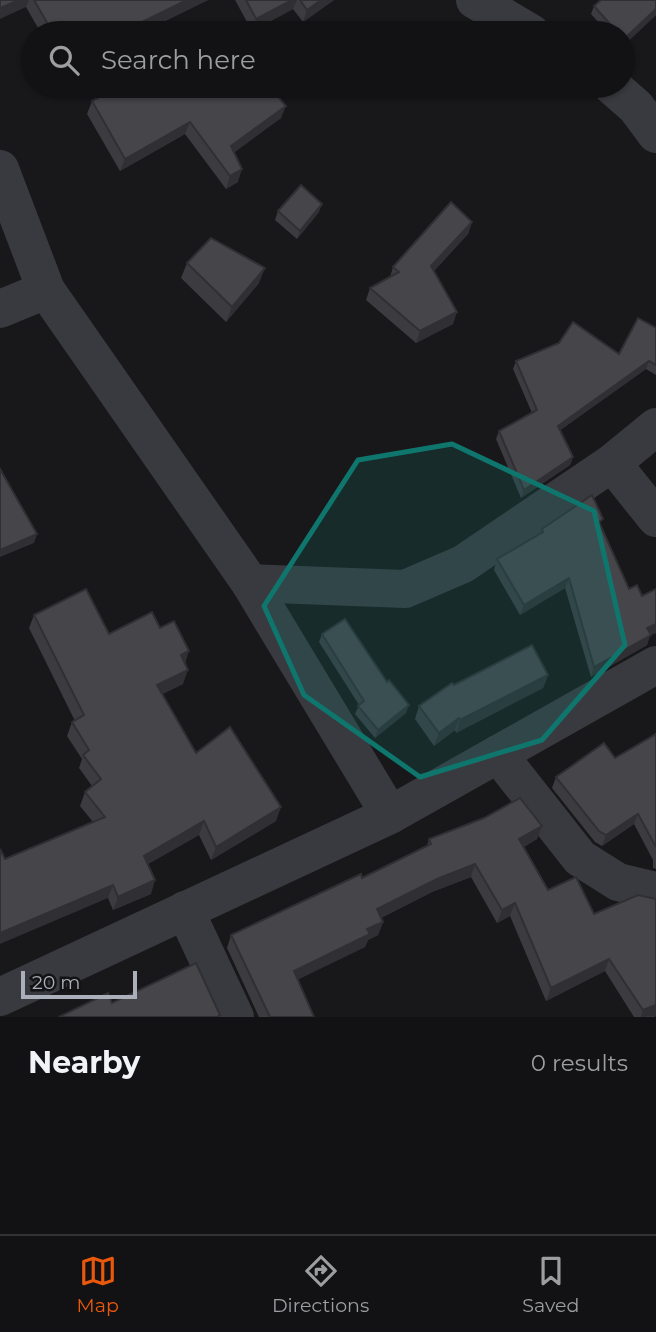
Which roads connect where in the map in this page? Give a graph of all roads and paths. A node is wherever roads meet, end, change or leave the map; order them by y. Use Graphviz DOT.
graph roads {
  1 [pos="475,0"];
  2 [pos="511,21"];
  3 [pos="626,98"];
  4 [pos="656,134"];
  5 [pos="0,169"];
  6 [pos="46,290"];
  7 [pos="0,309"];
  8 [pos="656,427"];
  9 [pos="612,463"];
  10 [pos="656,518"];
  11 [pos="250,583"];
  12 [pos="656,665"];
  13 [pos="498,754"];
  14 [pos="390,815"];
  15 [pos="656,891"];
  16 [pos="185,910"];
  17 [pos="0,997"];
  18 [pos="235,1017"];
  1 -- 2 [label="street"];
  3 -- 4 [label="street"];
  5 -- 6 [label="street"];
  6 -- 7 [label="street"];
  6 -- 11 [label="street"];
  8 -- 9 [label="street"];
  9 -- 10 [label="street"];
  9 -- 11 [label="street"];
  11 -- 14 [label="street"];
  12 -- 13 [label="street"];
  13 -- 14 [label="street"];
  13 -- 15 [label="street"];
  14 -- 16 [label="street"];
  16 -- 17 [label="street"];
  16 -- 18 [label="street"];
}
